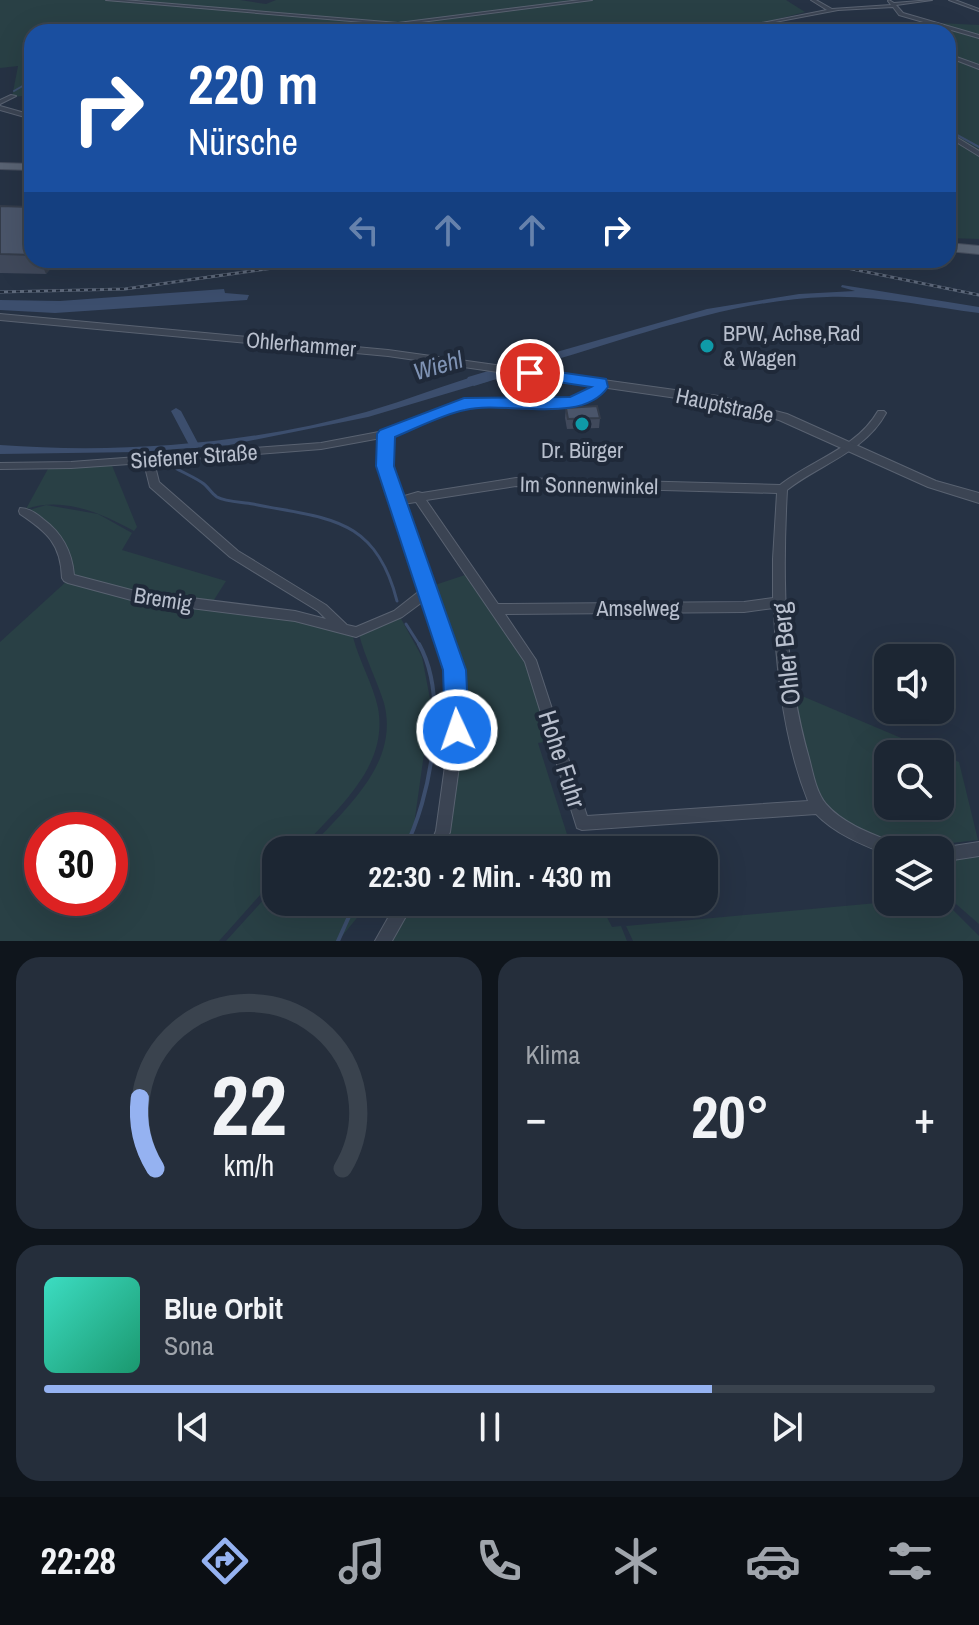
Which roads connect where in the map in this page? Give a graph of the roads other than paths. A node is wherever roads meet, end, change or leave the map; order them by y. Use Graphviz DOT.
graph roads {
  1 [pos="108,0"];
  2 [pos="590,0"];
  3 [pos="813,0"];
  4 [pos="930,0"];
  5 [pos="951,0"];
  6 [pos="916,1"];
  7 [pos="892,3"];
  8 [pos="831,10"];
  9 [pos="979,10"];
  10 [pos="759,24"];
  11 [pos="935,24"];
  12 [pos="956,30"];
  13 [pos="979,37"];
  14 [pos="956,58"];
  15 [pos="979,67"];
  16 [pos="13,96"];
  17 [pos="0,105"];
  18 [pos="24,114"];
  19 [pos="956,139"];
  20 [pos="979,154"];
  21 [pos="0,166"];
  22 [pos="24,167"];
  23 [pos="956,245"];
  24 [pos="979,246"];
  25 [pos="0,317"];
  26 [pos="600,383"];
  27 [pos="881,413"];
  28 [pos="386,434"];
  29 [pos="849,446"];
  30 [pos="148,459"];
  31 [pos="0,466"];
  32 [pos="782,489"];
  33 [pos="418,496"];
  34 [pos="979,498"];
  35 [pos="397,501"];
  36 [pos="24,511"];
  37 [pos="429,590"];
  38 [pos="780,602"];
  39 [pos="495,609"];
  40 [pos="345,630"];
  41 [pos="818,807"];
  42 [pos="441,836"];
  43 [pos="874,841"];
  44 [pos="979,849"];
  45 [pos="954,853"];
  46 [pos="398,916"];
  47 [pos="383,941"];
  1 -- 2 [label="street"];
  3 -- 8 [label="street"];
  4 -- 6 [label="street"];
  5 -- 9 [label="street"];
  6 -- 7 [label="street"];
  7 -- 8 [label="street"];
  7 -- 11 [label="street"];
  8 -- 10 [label="street"];
  12 -- 13 [label="street"];
  14 -- 15 [label="street"];
  16 -- 17 [label="street"];
  17 -- 18 [label="street"];
  19 -- 20 [label="street"];
  21 -- 22 [label="main road"];
  23 -- 24 [label="main road"];
  25 -- 26 [label="street, Ohlerhammer"];
  26 -- 28 [label="street, Siefener Straße"];
  26 -- 29 [label="street, Hauptstraße"];
  27 -- 29 [label="street"];
  28 -- 30 [label="street, Siefener Straße"];
  28 -- 35 [label="street"];
  29 -- 32 [label="street"];
  29 -- 34 [label="street, Hauptstraße"];
  30 -- 31 [label="street, Siefener Straße"];
  30 -- 40 [label="street"];
  32 -- 33 [label="street, Im Sonnenwinkel"];
  32 -- 38 [label="street, Ohler Berg"];
  33 -- 35 [label="street, Im Sonnenwinkel"];
  33 -- 39 [label="street, Hohe Fuhr"];
  35 -- 37 [label="street"];
  36 -- 40 [label="street, Bremig"];
  37 -- 40 [label="street, Bremig"];
  37 -- 42 [label="street"];
  38 -- 39 [label="street, Amselweg"];
  38 -- 41 [label="street, Ohler Berg"];
  39 -- 41 [label="street, Hohe Fuhr"];
  41 -- 43 [label="street"];
  44 -- 45 [label="street"];
  46 -- 47 [label="street"];
}
